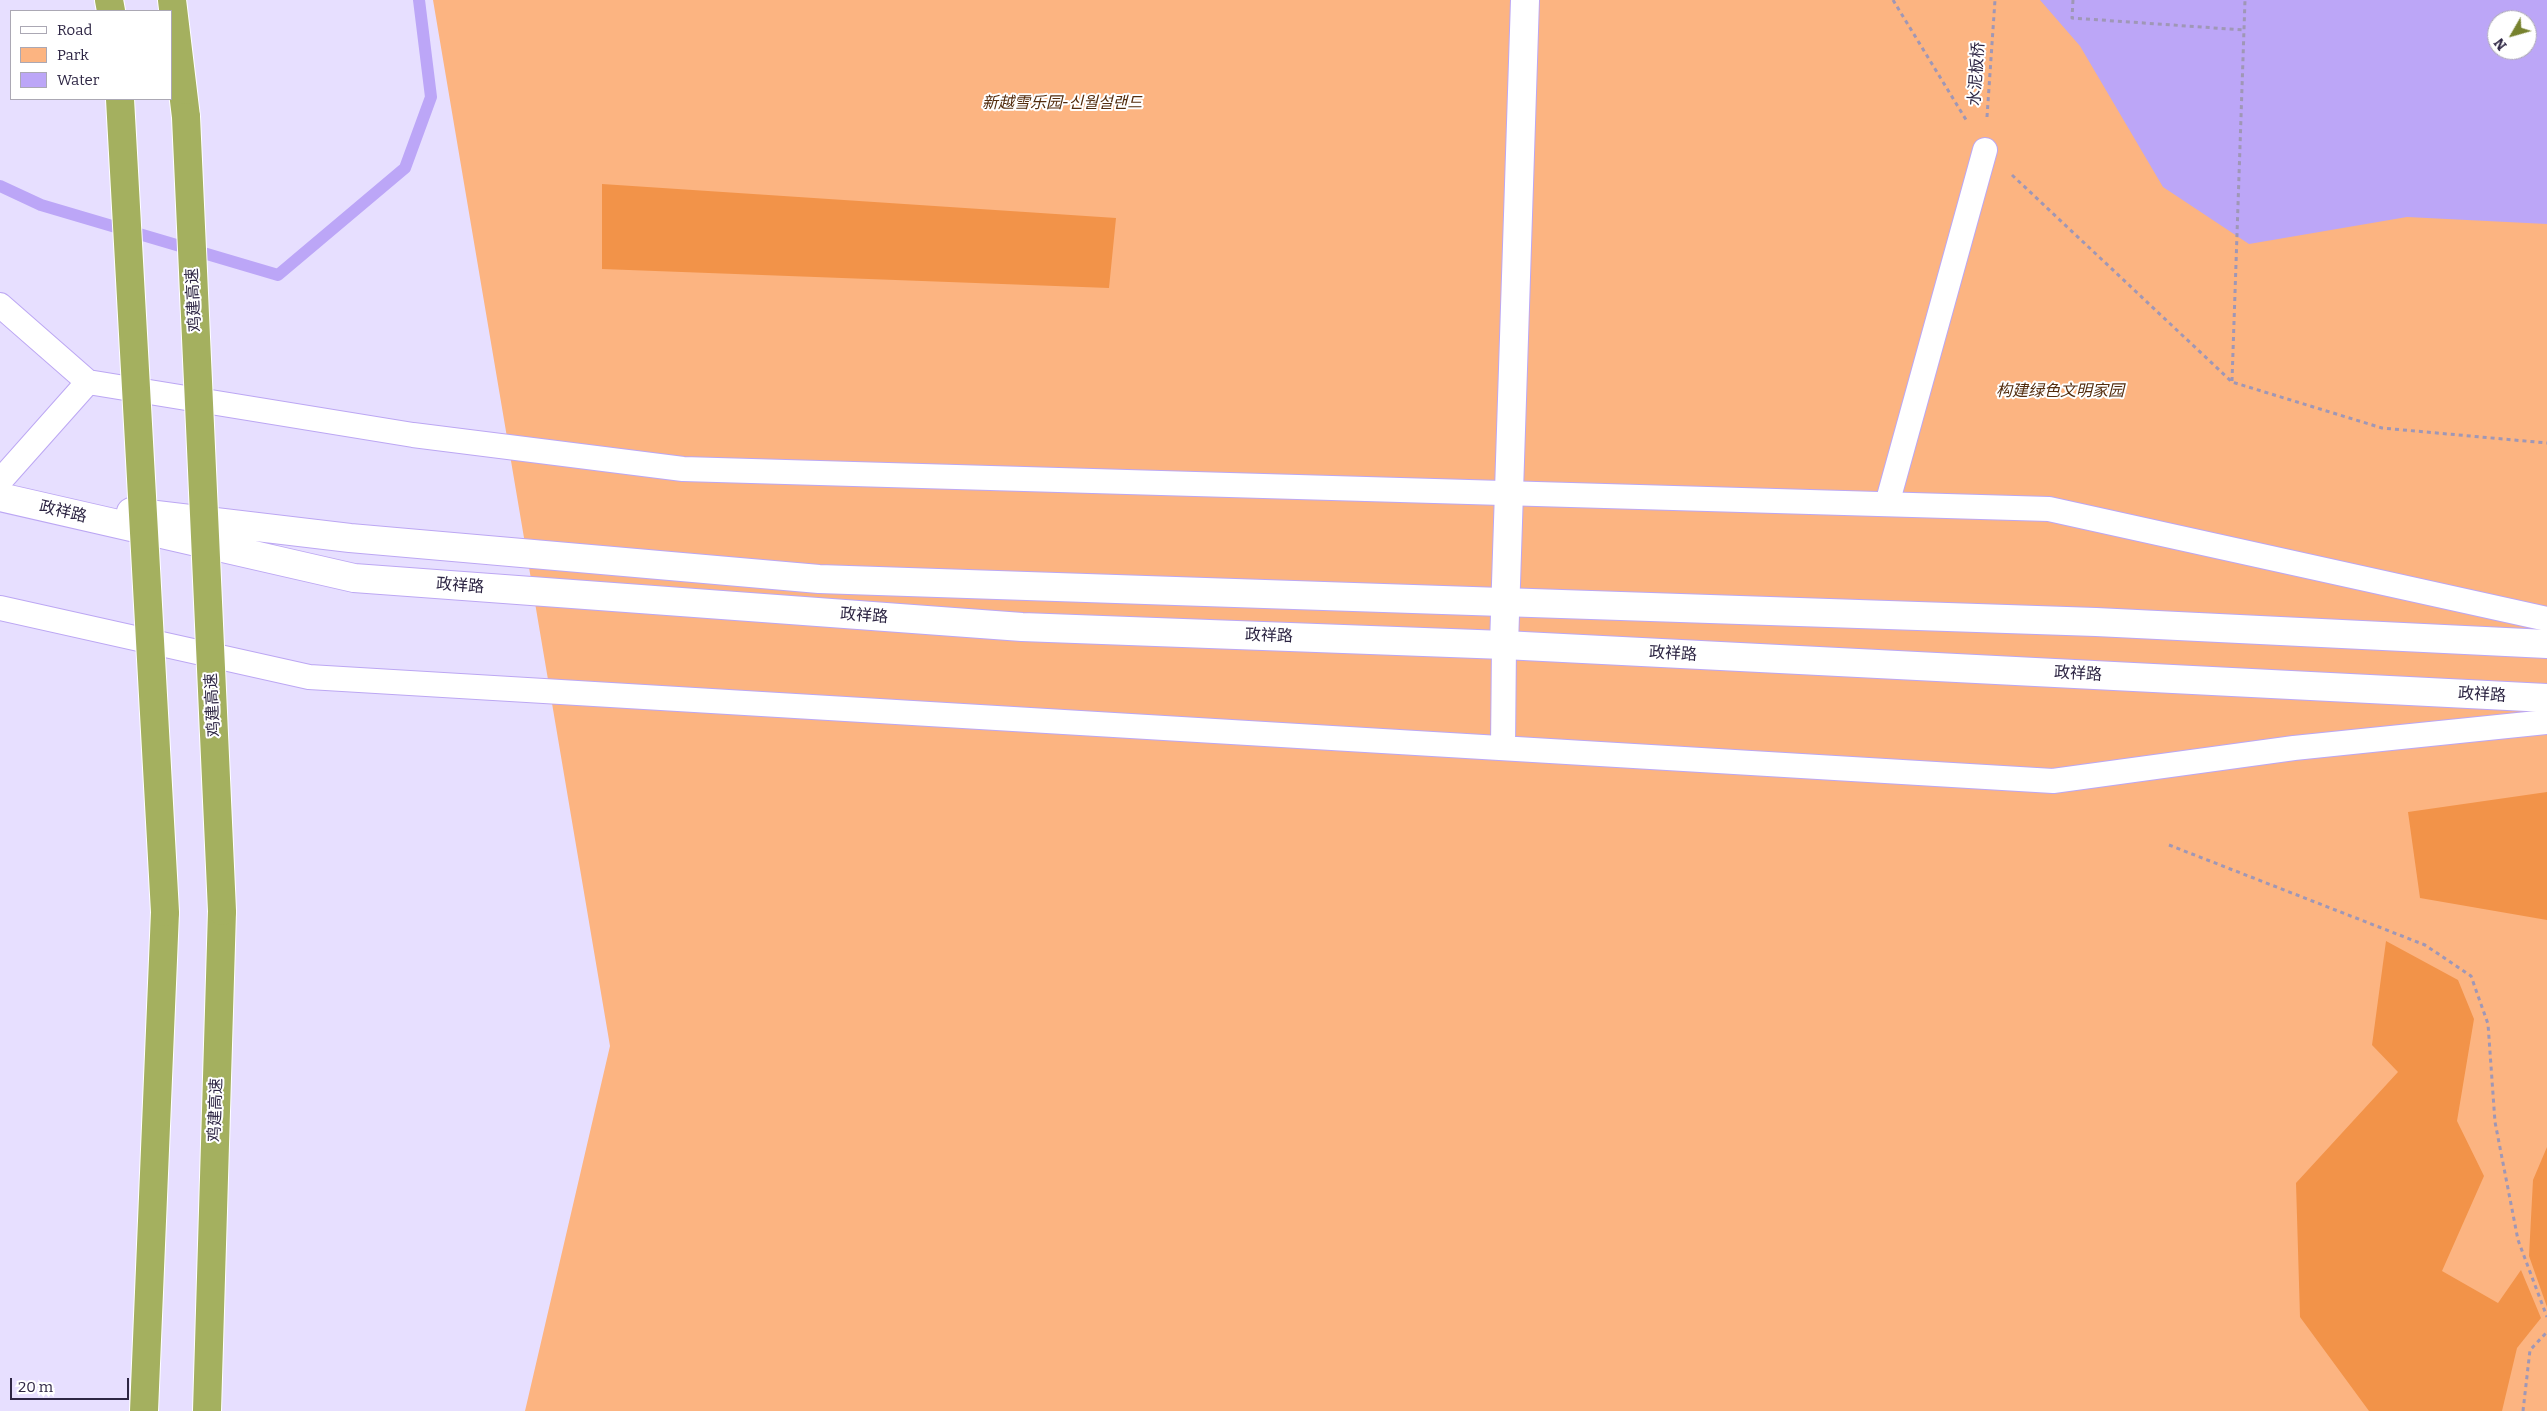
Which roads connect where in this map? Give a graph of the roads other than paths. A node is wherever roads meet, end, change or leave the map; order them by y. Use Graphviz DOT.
graph roads {
  1 [pos="172,0"];
  2 [pos="1525,0"];
  3 [pos="120,100"];
  4 [pos="1985,150"];
  5 [pos="0,305"];
  6 [pos="88,382"];
  7 [pos="0,481"];
  8 [pos="1509,493"];
  9 [pos="0,497"];
  10 [pos="1887,504"];
  11 [pos="1505,603"];
  12 [pos="0,608"];
  13 [pos="2547,619"];
  14 [pos="2547,644"];
  15 [pos="1504,645"];
  16 [pos="2547,698"];
  17 [pos="2547,722"];
  18 [pos="1503,748"];
  19 [pos="144,1411"];
  20 [pos="207,1411"];
  1 -- 20 [label="highway, 鸡建高速, bridge"];
  2 -- 8 [label="main road"];
  3 -- 19 [label="highway, bridge"];
  4 -- 10 [label="lane"];
  5 -- 6 [label="lane"];
  6 -- 7 [label="lane"];
  6 -- 8 [label="lane"];
  8 -- 10 [label="lane"];
  8 -- 11 [label="main road"];
  9 -- 11 [label="main road, 政祥路"];
  9 -- 15 [label="main road, 政祥路"];
  10 -- 13 [label="lane"];
  11 -- 14 [label="main road, 政祥路"];
  11 -- 15 [label="main road"];
  12 -- 18 [label="lane"];
  15 -- 16 [label="main road, 政祥路"];
  15 -- 18 [label="lane"];
  17 -- 18 [label="lane"];
}
